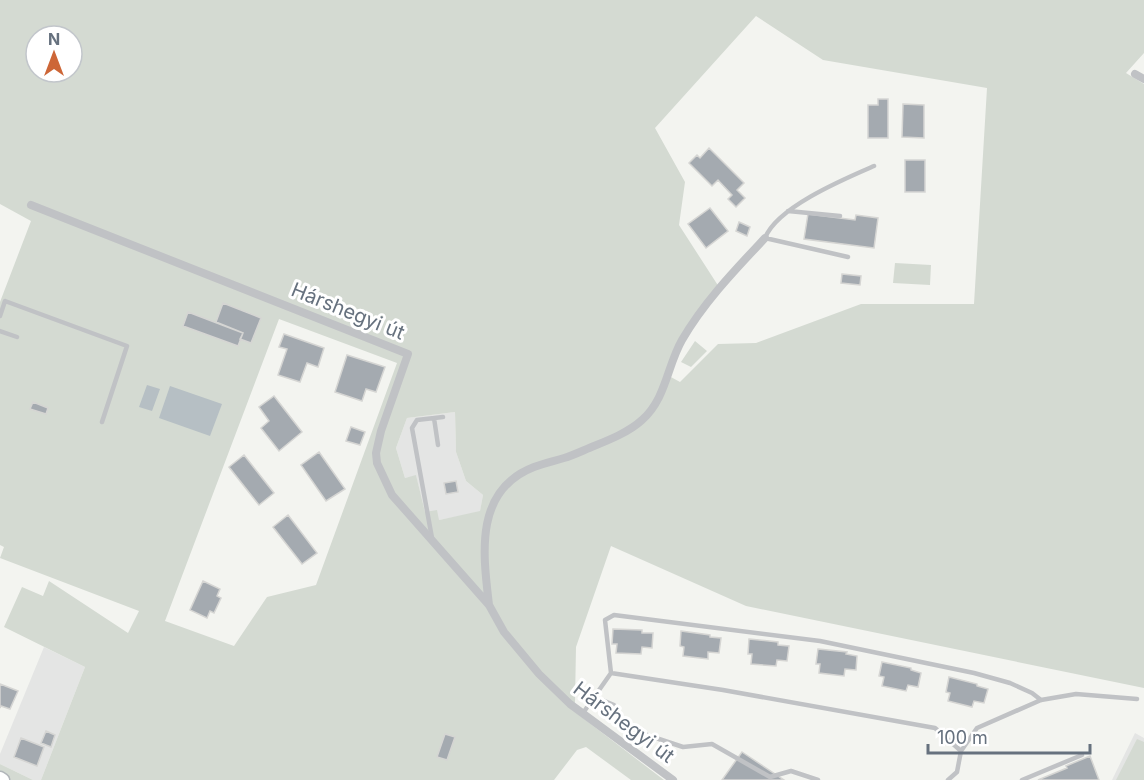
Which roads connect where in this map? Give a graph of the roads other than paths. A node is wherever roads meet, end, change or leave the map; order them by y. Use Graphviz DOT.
graph roads {
  1 [pos="1135,74"];
  2 [pos="1144,79"];
  3 [pos="874,166"];
  4 [pos="31,205"];
  5 [pos="788,211"];
  6 [pos="840,216"];
  7 [pos="765,238"];
  8 [pos="848,257"];
  9 [pos="0,316"];
  10 [pos="0,331"];
  11 [pos="17,337"];
  12 [pos="443,417"];
  13 [pos="434,418"];
  14 [pos="102,422"];
  15 [pos="438,445"];
  16 [pos="432,540"];
  17 [pos="489,605"];
  18 [pos="611,673"];
  19 [pos="595,697"];
  20 [pos="1137,699"];
  21 [pos="1041,700"];
  22 [pos="583,713"];
  23 [pos="960,751"];
  24 [pos="1082,755"];
  25 [pos="673,780"];
  26 [pos="818,780"];
  27 [pos="948,780"];
  28 [pos="1023,780"];
  1 -- 2 [label="street"];
  3 -- 5 [label="lane"];
  4 -- 16 [label="street, Hárshegyi út"];
  5 -- 6 [label="lane"];
  5 -- 7 [label="lane"];
  7 -- 8 [label="lane"];
  7 -- 17 [label="street, Hárshegyi út"];
  9 -- 14 [label="lane"];
  10 -- 11 [label="lane"];
  12 -- 13 [label="lane"];
  13 -- 15 [label="lane"];
  13 -- 16 [label="lane"];
  16 -- 17 [label="street, Hárshegyi út"];
  17 -- 22 [label="street, Hárshegyi út"];
  18 -- 19 [label="lane"];
  18 -- 21 [label="lane"];
  18 -- 23 [label="lane"];
  19 -- 22 [label="lane"];
  19 -- 26 [label="lane"];
  20 -- 21 [label="lane"];
  21 -- 23 [label="lane"];
  22 -- 25 [label="street, Hárshegyi út"];
  23 -- 27 [label="lane"];
  24 -- 28 [label="lane"];
}
